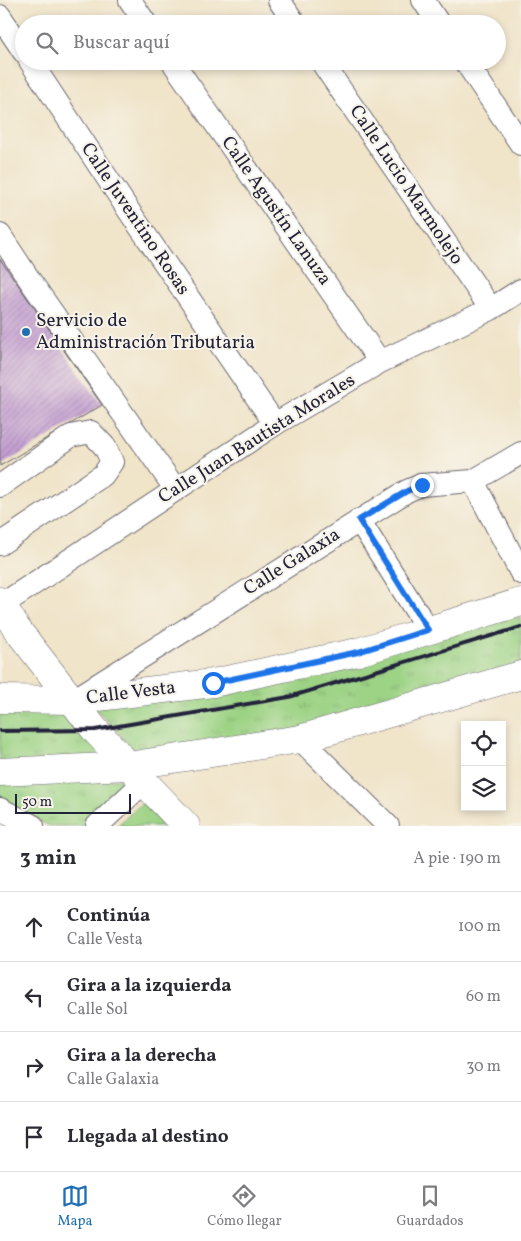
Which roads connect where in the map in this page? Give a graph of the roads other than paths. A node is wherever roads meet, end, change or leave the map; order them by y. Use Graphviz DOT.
graph roads {
  1 [pos="130,0"];
  2 [pos="279,0"];
  3 [pos="423,0"];
  4 [pos="140,15"];
  5 [pos="289,15"];
  6 [pos="433,15"];
  7 [pos="0,16"];
  8 [pos="15,38"];
  9 [pos="36,70"];
  10 [pos="178,70"];
  11 [pos="327,70"];
  12 [pos="471,70"];
  13 [pos="521,144"];
  14 [pos="0,234"];
  15 [pos="521,290"];
  16 [pos="491,309"];
  17 [pos="380,362"];
  18 [pos="275,424"];
  19 [pos="521,453"];
  20 [pos="473,481"];
  21 [pos="0,486"];
  22 [pos="176,490"];
  23 [pos="359,520"];
  24 [pos="0,544"];
  25 [pos="521,573"];
  26 [pos="521,602"];
  27 [pos="1,603"];
  28 [pos="428,630"];
  29 [pos="521,675"];
  30 [pos="0,699"];
  31 [pos="73,700"];
  32 [pos="300,739"];
  33 [pos="0,772"];
  34 [pos="136,774"];
  35 [pos="0,809"];
  36 [pos="33,826"];
  37 [pos="97,826"];
  38 [pos="186,826"];
  39 [pos="388,826"];
  1 -- 4 [label="street"];
  2 -- 5 [label="street"];
  3 -- 6 [label="street"];
  7 -- 8 [label="street"];
  9 -- 18 [label="street, Calle Juventino Rosas"];
  10 -- 17 [label="street, Calle Agustín Lanuza"];
  11 -- 16 [label="street, Calle Lucio Marmolejo"];
  12 -- 13 [label="street"];
  14 -- 22 [label="street"];
  15 -- 16 [label="street, Calle Juan Bautista Morales"];
  16 -- 17 [label="street, Calle Juan Bautista Morales"];
  17 -- 18 [label="street, Calle Juan Bautista Morales"];
  18 -- 22 [label="street, Calle Juan Bautista Morales"];
  19 -- 20 [label="street, Calle Galaxia"];
  20 -- 23 [label="street, Calle Galaxia"];
  20 -- 25 [label="street"];
  21 -- 24 [label="street"];
  22 -- 27 [label="street, Calle Juan Bautista Morales"];
  23 -- 28 [label="street"];
  23 -- 31 [label="street, Calle Galaxia"];
  26 -- 28 [label="main road, Calle Vesta"];
  27 -- 31 [label="main road"];
  28 -- 31 [label="main road, Calle Vesta"];
  29 -- 32 [label="main road"];
  30 -- 31 [label="main road, Calle Vesta"];
  31 -- 34 [label="main road"];
  32 -- 34 [label="main road"];
  32 -- 39 [label="street"];
  33 -- 34 [label="main road"];
  34 -- 37 [label="street"];
  34 -- 38 [label="main road"];
  35 -- 36 [label="street"];
}
